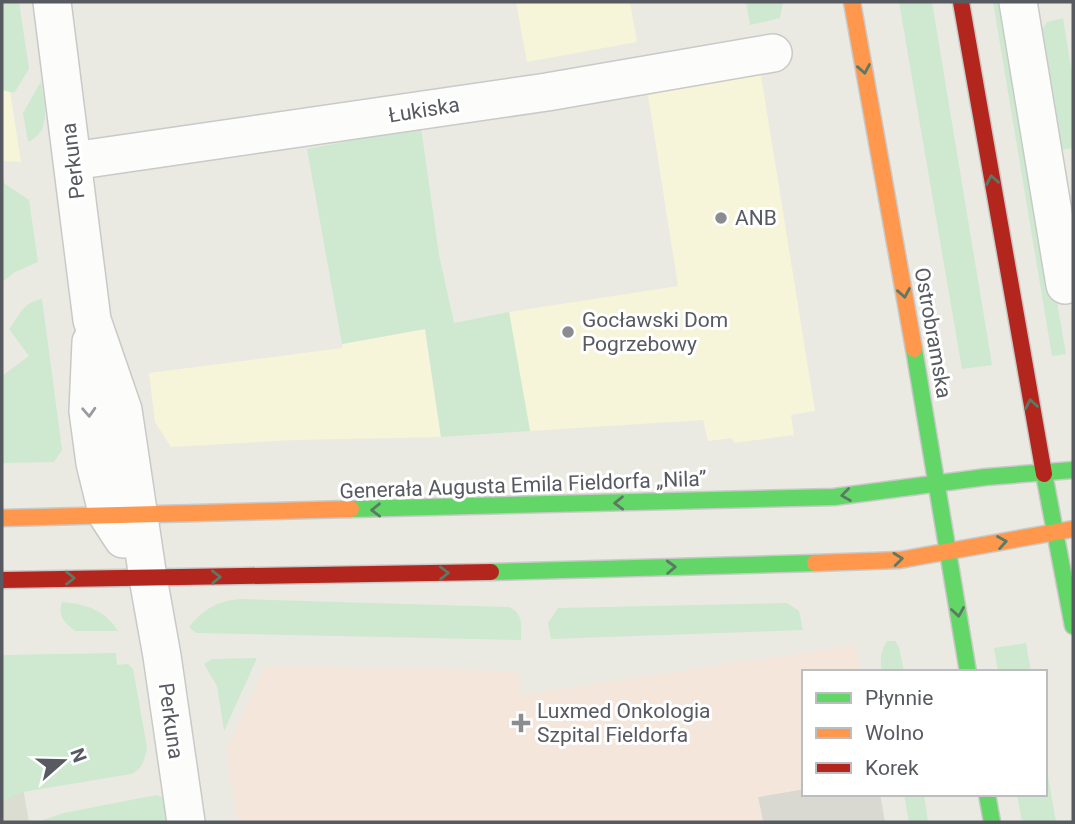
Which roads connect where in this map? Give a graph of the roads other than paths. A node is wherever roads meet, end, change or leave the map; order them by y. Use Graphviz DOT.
graph roads {
  1 [pos="52,2"];
  2 [pos="852,2"];
  3 [pos="961,2"];
  4 [pos="1022,2"];
  5 [pos="773,53"];
  6 [pos="73,161"];
  7 [pos="1065,285"];
  8 [pos="1073,470"];
  9 [pos="1043,471"];
  10 [pos="938,483"];
  11 [pos="123,516"];
  12 [pos="2,518"];
  13 [pos="1073,529"];
  14 [pos="1055,533"];
  15 [pos="948,552"];
  16 [pos="148,578"];
  17 [pos="2,580"];
  18 [pos="1073,626"];
  19 [pos="968,670"];
  20 [pos="988,796"];
  21 [pos="186,822"];
  22 [pos="992,822"];
  1 -- 6 [label="street, Perkuna"];
  2 -- 10 [label="street, Ostrobramska, one-way"];
  9 -- 3 [label="street, one-way"];
  4 -- 7 [label="street"];
  5 -- 6 [label="street, Łukiska"];
  6 -- 11 [label="street, Perkuna"];
  8 -- 9 [label="street, Generała Augusta Emila Fieldorfa „Nila”"];
  9 -- 10 [label="street, Generała Augusta Emila Fieldorfa „Nila”"];
  9 -- 14 [label="street"];
  10 -- 11 [label="street, Generała Augusta Emila Fieldorfa „Nila”, one-way"];
  10 -- 15 [label="street, Ostrobramska"];
  11 -- 12 [label="street, Generała Augusta Emila Fieldorfa „Nila”"];
  11 -- 16 [label="street, Perkuna"];
  13 -- 14 [label="street"];
  15 -- 14 [label="street, one-way"];
  14 -- 18 [label="street"];
  16 -- 15 [label="street, one-way"];
  15 -- 19 [label="street, Ostrobramska, one-way"];
  17 -- 16 [label="street, one-way"];
  16 -- 21 [label="street, Perkuna"];
  20 -- 22 [label="street"];
}
